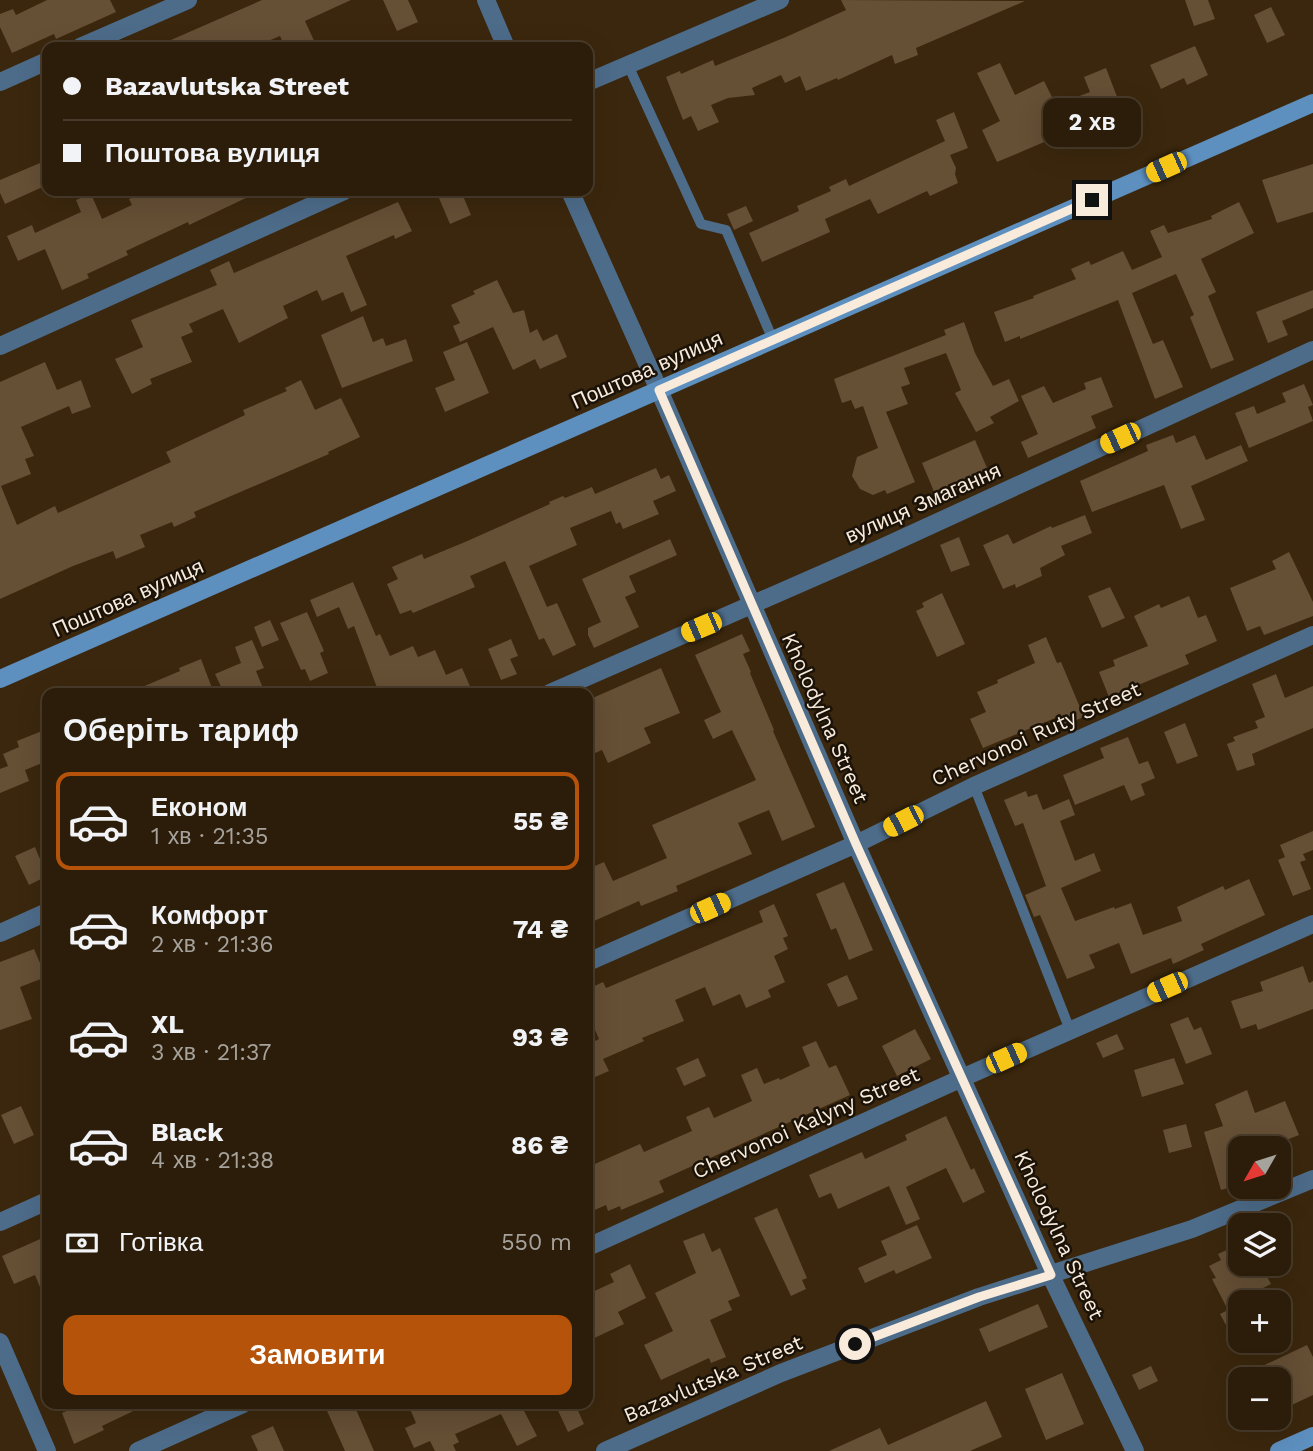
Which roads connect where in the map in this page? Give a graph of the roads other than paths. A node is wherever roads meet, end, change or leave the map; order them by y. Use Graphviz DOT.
graph roads {
  1 [pos="188,0"];
  2 [pos="486,0"];
  3 [pos="780,0"];
  4 [pos="91,42"];
  5 [pos="504,42"];
  6 [pos="42,63"];
  7 [pos="628,65"];
  8 [pos="593,80"];
  9 [pos="0,82"];
  10 [pos="1313,103"];
  11 [pos="333,196"];
  12 [pos="572,196"];
  13 [pos="773,340"];
  14 [pos="0,346"];
  15 [pos="1313,350"];
  16 [pos="659,390"];
  17 [pos="751,605"];
  18 [pos="1313,635"];
  19 [pos="0,679"];
  20 [pos="561,688"];
  21 [pos="974,786"];
  22 [pos="856,844"];
  23 [pos="42,914"];
  24 [pos="1313,924"];
  25 [pos="0,933"];
  26 [pos="593,960"];
  27 [pos="1070,1030"];
  28 [pos="962,1078"];
  29 [pos="1313,1179"];
  30 [pos="42,1203"];
  31 [pos="0,1222"];
  32 [pos="593,1245"];
  33 [pos="1051,1275"];
  34 [pos="0,1342"];
  35 [pos="232,1409"];
  36 [pos="1313,1436"];
  37 [pos="47,1451"];
  38 [pos="138,1451"];
  39 [pos="605,1451"];
  40 [pos="1135,1451"];
  41 [pos="1279,1451"];
  1 -- 4 [label="street"];
  2 -- 5 [label="street"];
  3 -- 7 [label="street"];
  6 -- 9 [label="street"];
  7 -- 8 [label="street"];
  7 -- 13 [label="lane"];
  10 -- 13 [label="street, Поштова вулиця"];
  11 -- 14 [label="street"];
  12 -- 16 [label="street, Kholodylna Street"];
  13 -- 16 [label="street, Поштова вулиця"];
  15 -- 17 [label="street, вулиця Змагання"];
  16 -- 17 [label="street, Kholodylna Street"];
  16 -- 19 [label="street, Поштова вулиця"];
  17 -- 20 [label="street, вулиця Змагання"];
  17 -- 22 [label="street, Kholodylna Street"];
  18 -- 21 [label="street, Chervonoi Ruty Street"];
  21 -- 22 [label="street, Chervonoi Ruty Street"];
  21 -- 27 [label="lane"];
  22 -- 26 [label="street, Chervonoi Ruty Street"];
  22 -- 28 [label="street, Kholodylna Street"];
  23 -- 25 [label="street"];
  24 -- 27 [label="street, Chervonoi Kalyny Street"];
  27 -- 28 [label="street, Chervonoi Kalyny Street"];
  28 -- 32 [label="street, Chervonoi Kalyny Street"];
  28 -- 33 [label="street, Kholodylna Street"];
  29 -- 33 [label="street, Bazavlutska Street"];
  30 -- 31 [label="street"];
  33 -- 39 [label="street, Bazavlutska Street"];
  33 -- 40 [label="street, Kholodylna Street"];
  34 -- 37 [label="street"];
  35 -- 38 [label="street"];
  36 -- 41 [label="street"];
}
